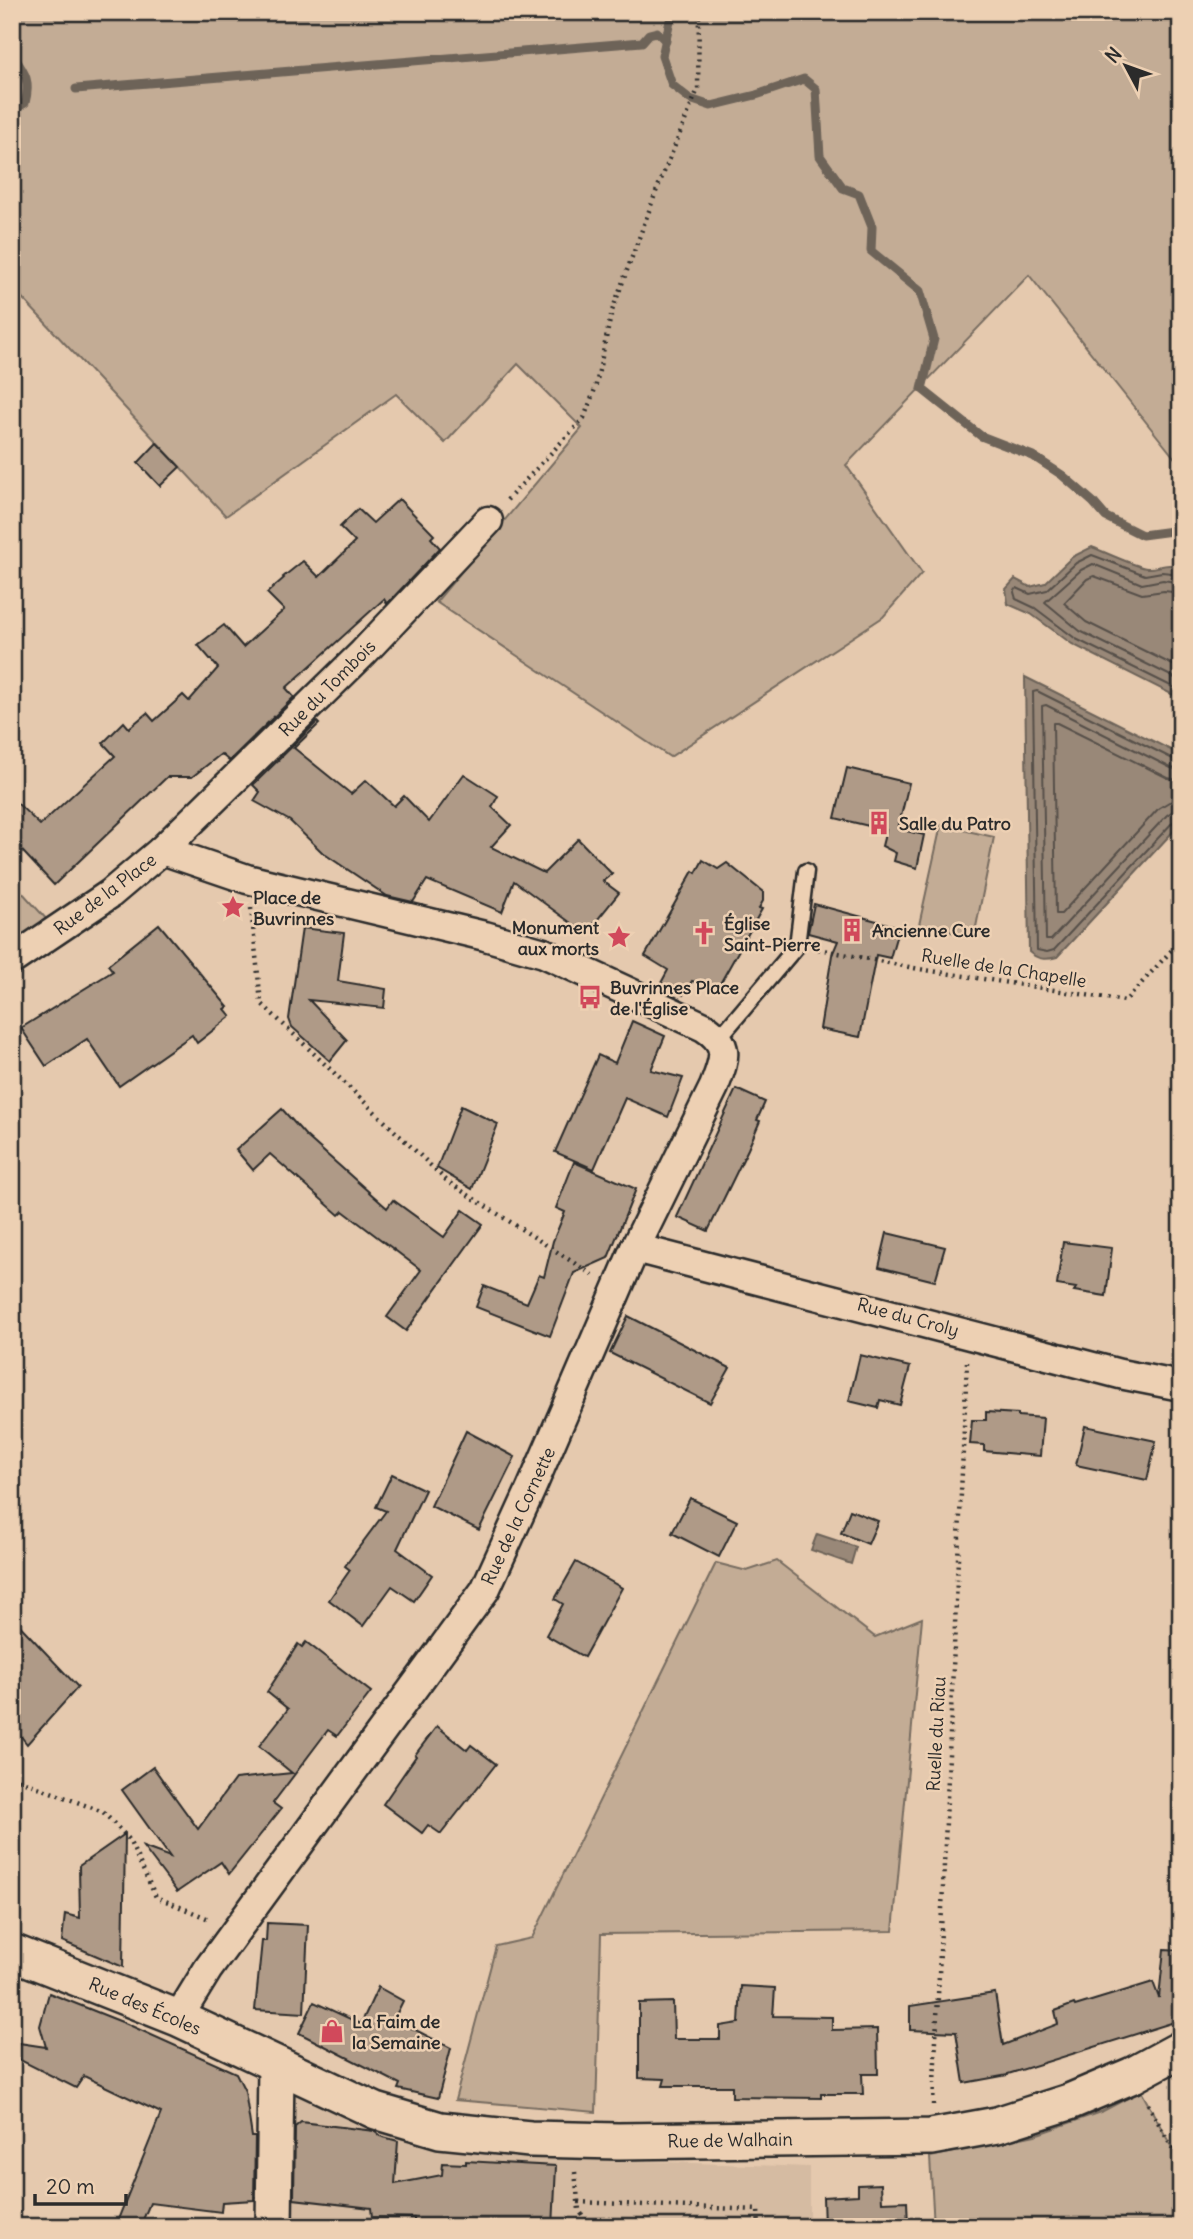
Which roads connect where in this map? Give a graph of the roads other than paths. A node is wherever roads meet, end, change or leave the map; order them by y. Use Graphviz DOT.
graph roads {
  1 [pos="488,521"];
  2 [pos="162,850"];
  3 [pos="806,870"];
  4 [pos="12,960"];
  5 [pos="719,1038"];
  6 [pos="635,1248"];
  7 [pos="1181,1386"];
  8 [pos="12,1952"];
  9 [pos="178,2018"];
  10 [pos="1181,2049"];
  11 [pos="276,2065"];
  12 [pos="274,2227"];
  1 -- 2 [label="street, Rue du Tombois"];
  2 -- 4 [label="street, Rue de la Place"];
  2 -- 5 [label="street"];
  3 -- 5 [label="lane"];
  5 -- 6 [label="street, Rue de la Cornette"];
  6 -- 7 [label="street, Rue du Croly"];
  6 -- 9 [label="street, Rue de la Cornette"];
  8 -- 9 [label="street, Rue des Écoles"];
  9 -- 11 [label="street, Rue des Écoles"];
  10 -- 11 [label="street, Rue de Walhain"];
  11 -- 12 [label="street"];
}
